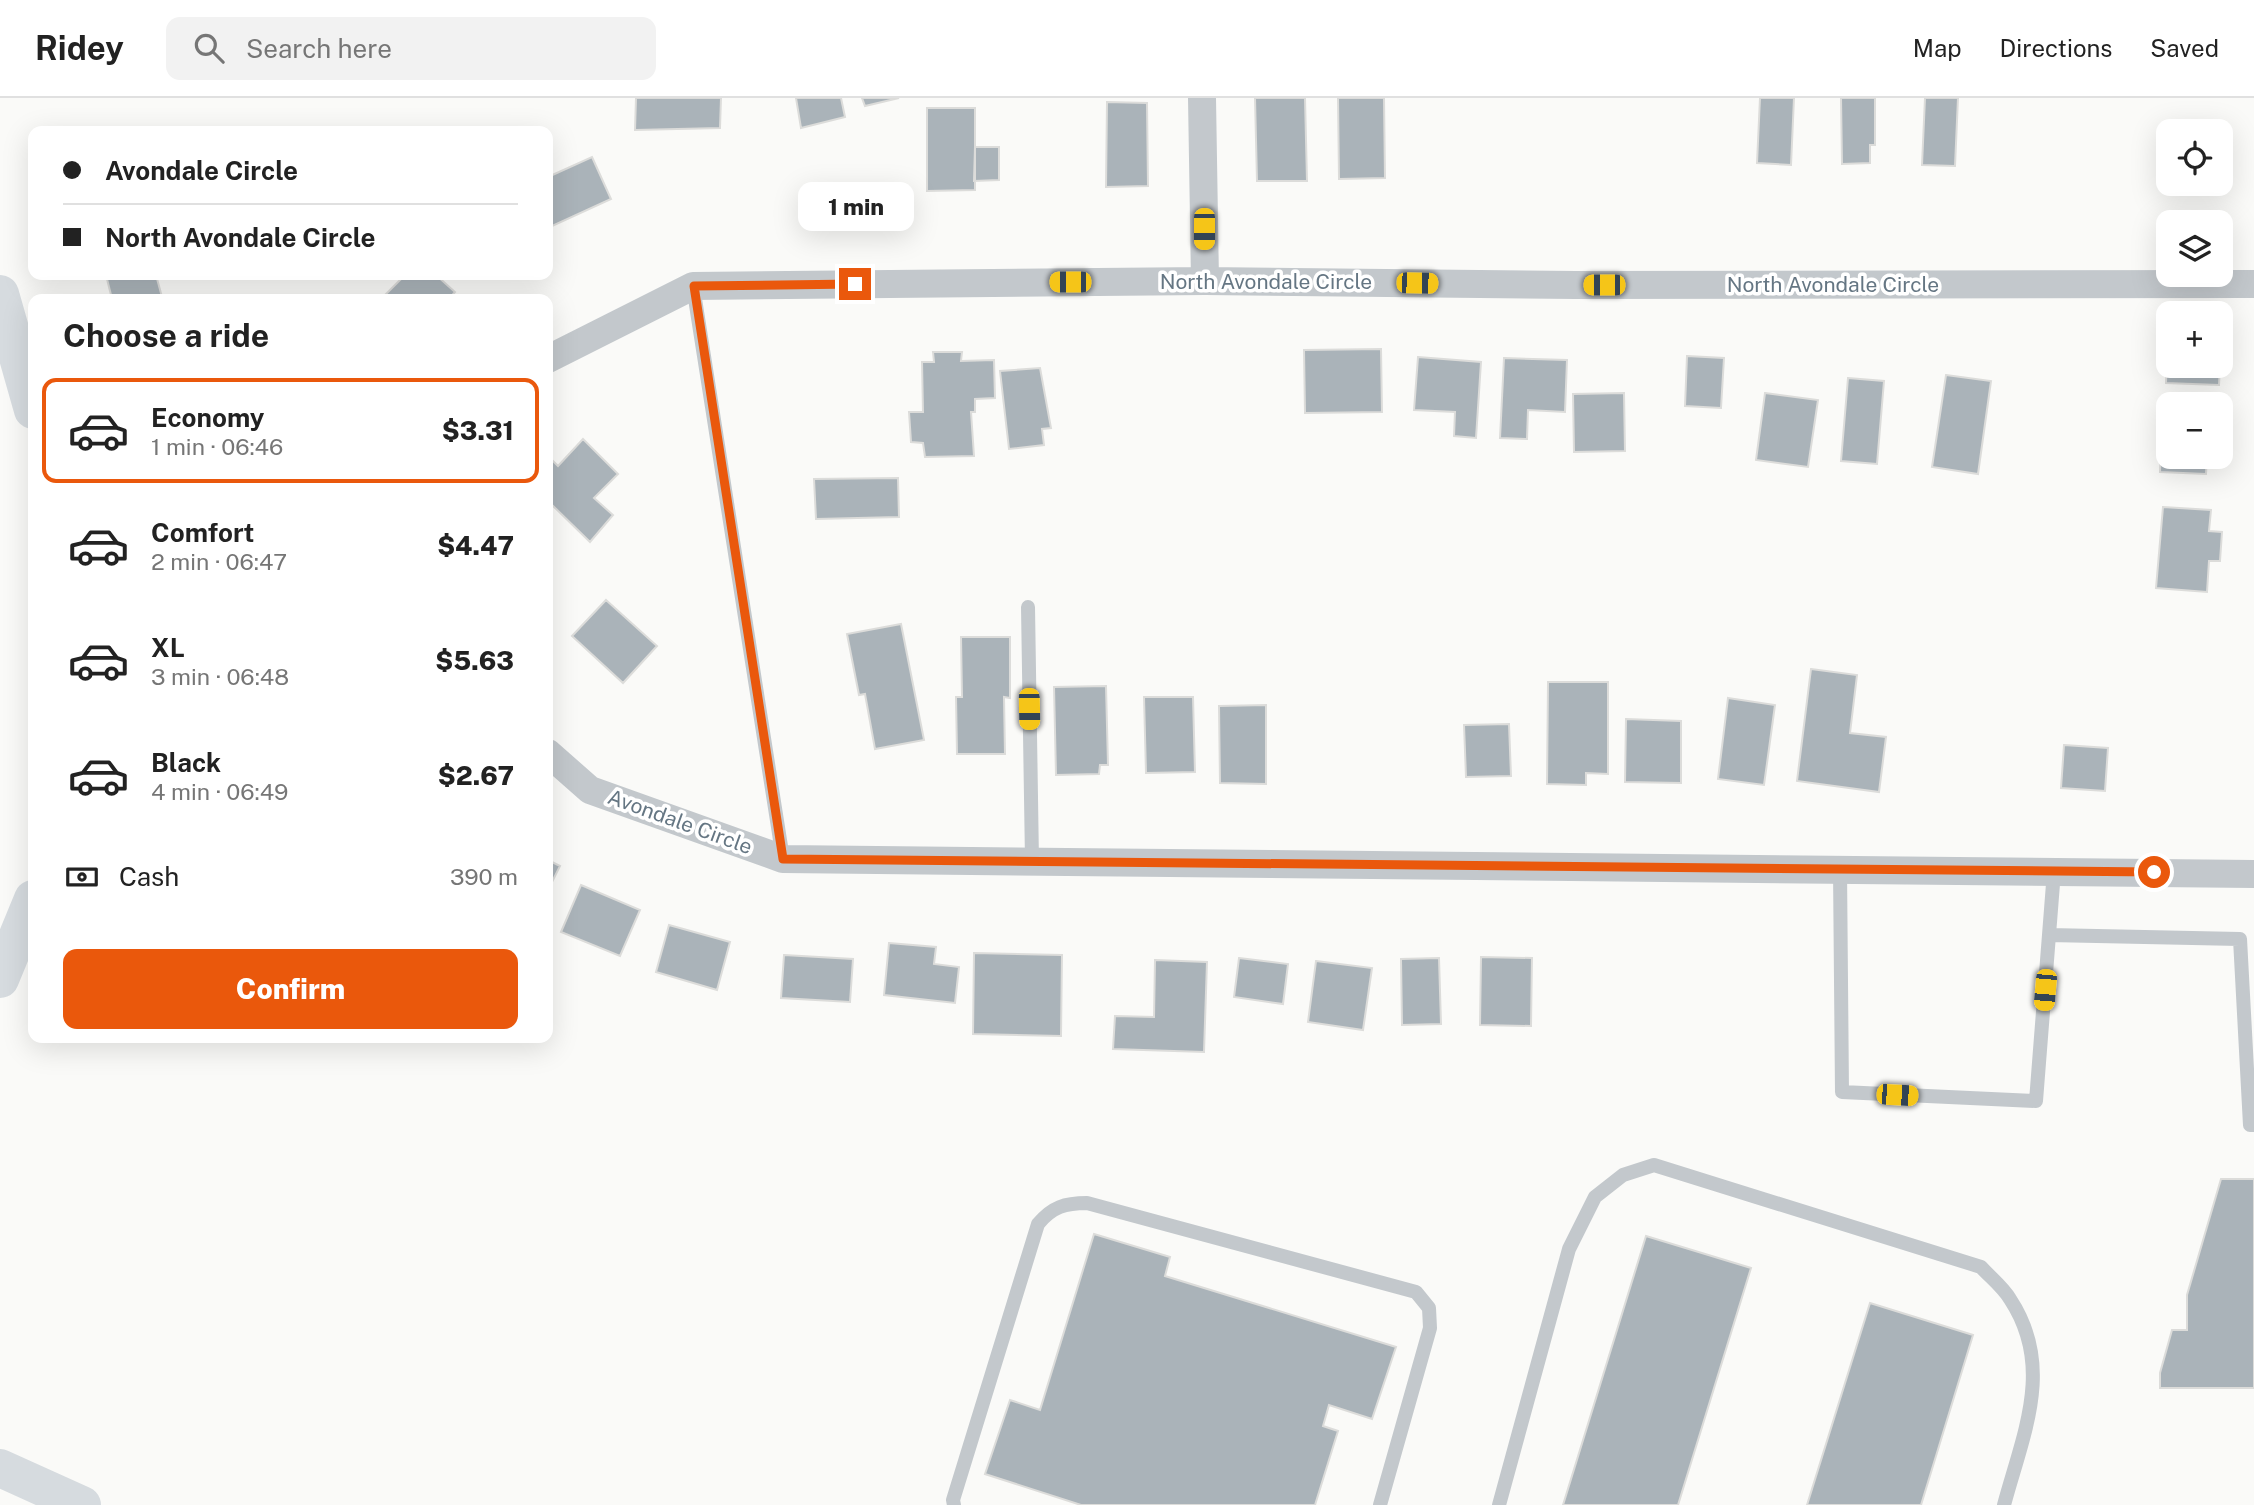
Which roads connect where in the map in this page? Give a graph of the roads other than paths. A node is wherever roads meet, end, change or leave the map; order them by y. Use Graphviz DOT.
graph roads {
  1 [pos="1202,98"];
  2 [pos="1205,281"];
  3 [pos="2254,284"];
  4 [pos="694,286"];
  5 [pos="0,294"];
  6 [pos="553,356"];
  7 [pos="28,392"];
  8 [pos="1028,607"];
  9 [pos="553,757"];
  10 [pos="783,859"];
  11 [pos="1032,862"];
  12 [pos="1840,869"];
  13 [pos="2054,871"];
  14 [pos="2254,874"];
  15 [pos="28,911"];
  16 [pos="2049,934"];
  17 [pos="0,979"];
  18 [pos="2254,1125"];
  19 [pos="0,1468"];
  20 [pos="82,1505"];
  21 [pos="954,1505"];
  22 [pos="1380,1505"];
  23 [pos="1499,1505"];
  24 [pos="2004,1505"];
  1 -- 2 [label="street"];
  2 -- 3 [label="street, North Avondale Circle"];
  2 -- 4 [label="street, North Avondale Circle"];
  4 -- 6 [label="street, North Avondale Circle"];
  4 -- 10 [label="lane"];
  5 -- 7 [label="street"];
  8 -- 11 [label="lane"];
  9 -- 10 [label="street, Avondale Circle"];
  10 -- 11 [label="street, Avondale Circle"];
  11 -- 12 [label="street, Avondale Circle"];
  12 -- 13 [label="street, Avondale Circle"];
  12 -- 16 [label="lane"];
  13 -- 14 [label="street, Avondale Circle"];
  13 -- 16 [label="lane"];
  15 -- 17 [label="street"];
  16 -- 18 [label="lane"];
  19 -- 20 [label="street"];
  21 -- 22 [label="lane"];
  23 -- 24 [label="lane"];
}
